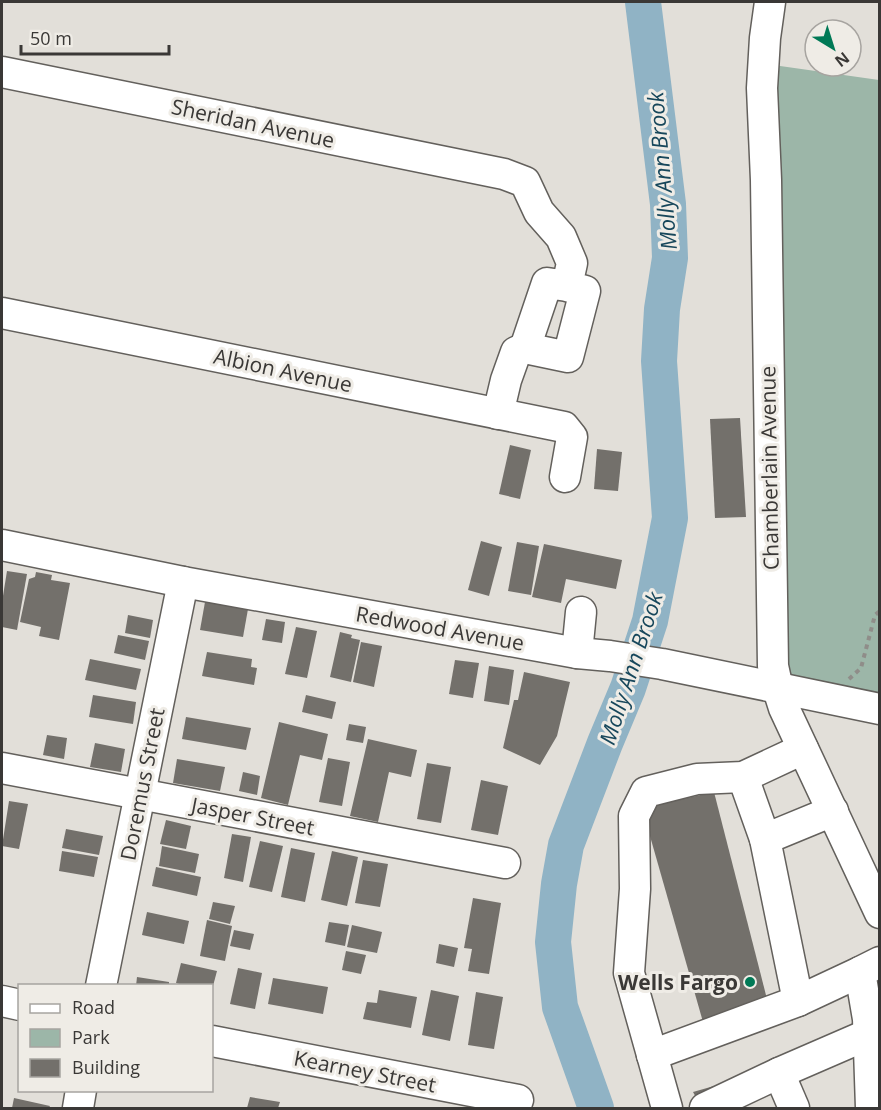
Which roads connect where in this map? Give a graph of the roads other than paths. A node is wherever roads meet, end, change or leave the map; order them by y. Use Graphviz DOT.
graph roads {
  1 [pos="770,2"];
  2 [pos="2,72"];
  3 [pos="567,286"];
  4 [pos="2,313"];
  5 [pos="525,348"];
  6 [pos="498,414"];
  7 [pos="565,477"];
  8 [pos="2,545"];
  9 [pos="183,582"];
  10 [pos="581,612"];
  11 [pos="577,653"];
  12 [pos="777,689"];
  13 [pos="879,709"];
  14 [pos="803,749"];
  15 [pos="2,768"];
  16 [pos="743,777"];
  17 [pos="140,795"];
  18 [pos="833,811"];
  19 [pos="765,839"];
  20 [pos="505,863"];
  21 [pos="878,908"];
  22 [pos="870,967"];
  23 [pos="101,984"];
  24 [pos="2,1001"];
  25 [pos="798,1002"];
  26 [pos="18,1005"];
  27 [pos="869,1034"];
  28 [pos="213,1041"];
  29 [pos="652,1055"];
  30 [pos="779,1073"];
  31 [pos="81,1092"];
  32 [pos="664,1099"];
  33 [pos="518,1100"];
  34 [pos="78,1108"];
  35 [pos="705,1108"];
  36 [pos="794,1108"];
  37 [pos="871,1108"];
  1 -- 12 [label="street, Chamberlain Avenue"];
  2 -- 3 [label="street, Sheridan Avenue"];
  3 -- 5 [label="street"];
  3 -- 5 [label="street"];
  4 -- 6 [label="street, Albion Avenue"];
  5 -- 6 [label="street"];
  6 -- 7 [label="street, Albion Avenue"];
  8 -- 9 [label="street, Redwood Avenue"];
  9 -- 11 [label="street, Redwood Avenue"];
  9 -- 17 [label="street, Doremus Street"];
  10 -- 11 [label="street"];
  11 -- 12 [label="street, Redwood Avenue"];
  12 -- 13 [label="street, Redwood Avenue"];
  12 -- 14 [label="street, Chamberlain Avenue"];
  14 -- 16 [label="street"];
  14 -- 18 [label="street, Chamberlain Avenue"];
  15 -- 17 [label="street, Jasper Street"];
  16 -- 19 [label="street"];
  16 -- 29 [label="street"];
  17 -- 20 [label="street, Jasper Street"];
  17 -- 23 [label="street, Doremus Street"];
  18 -- 19 [label="street"];
  18 -- 21 [label="street, Chamberlain Avenue"];
  19 -- 25 [label="street"];
  22 -- 25 [label="street"];
  22 -- 27 [label="street"];
  24 -- 26 [label="street"];
  25 -- 29 [label="street"];
  27 -- 30 [label="street"];
  27 -- 37 [label="street"];
  28 -- 33 [label="street, Kearney Street"];
  29 -- 32 [label="street"];
  30 -- 35 [label="street"];
  30 -- 36 [label="street"];
  31 -- 34 [label="street"];
}
